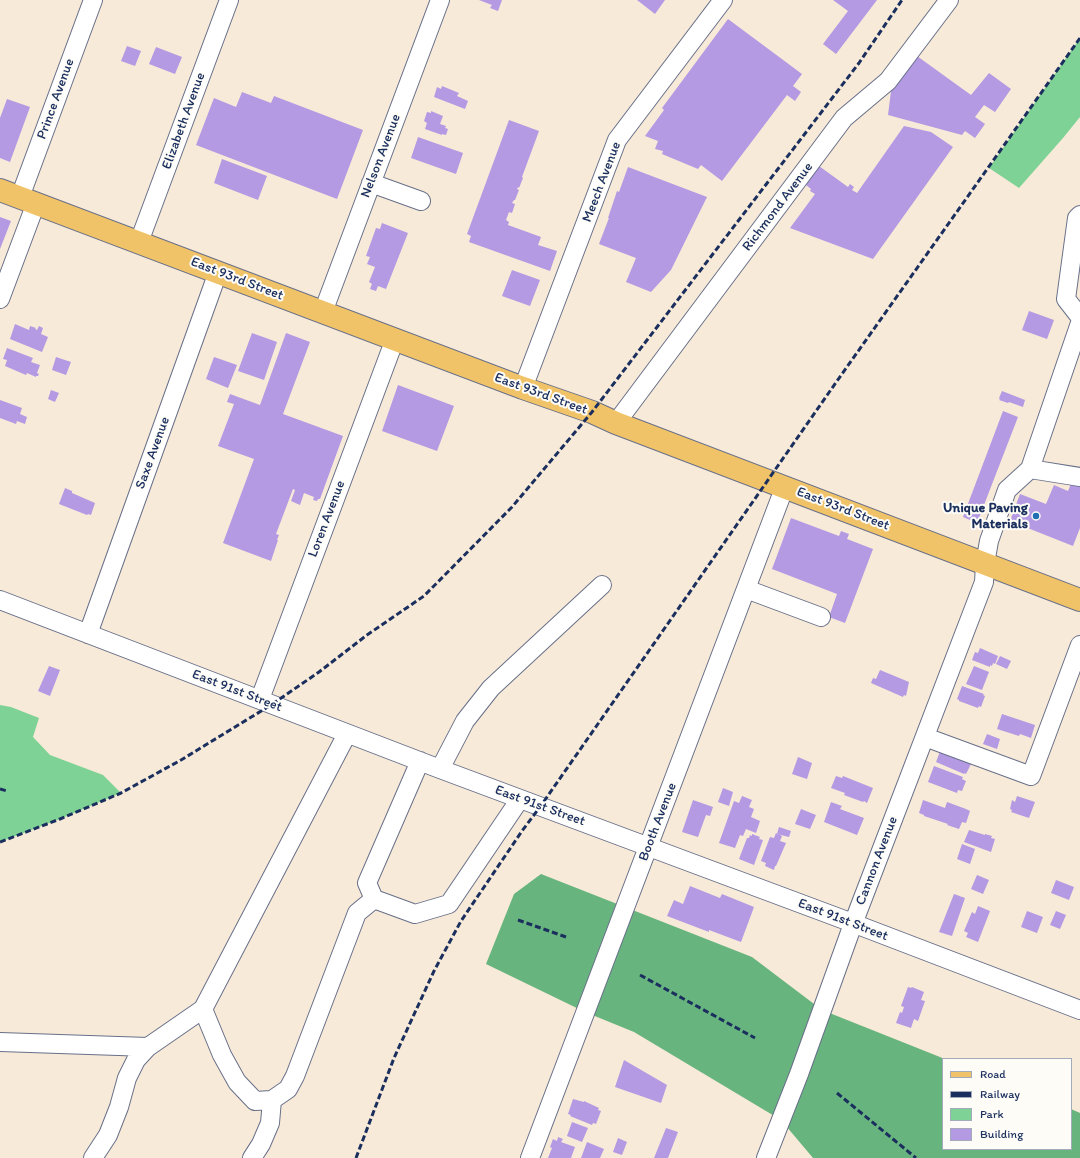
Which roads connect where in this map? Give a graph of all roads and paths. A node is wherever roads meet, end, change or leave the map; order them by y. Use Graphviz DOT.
graph roads {
  1 [pos="93,0"];
  2 [pos="229,0"];
  3 [pos="440,0"];
  4 [pos="723,0"];
  5 [pos="949,0"];
  6 [pos="371,184"];
  7 [pos="19,197"];
  8 [pos="421,201"];
  9 [pos="1080,215"];
  10 [pos="139,242"];
  11 [pos="218,272"];
  12 [pos="0,299"];
  13 [pos="323,312"];
  14 [pos="1080,317"];
  15 [pos="1080,323"];
  16 [pos="395,339"];
  17 [pos="524,388"];
  18 [pos="616,423"];
  19 [pos="1030,469"];
  20 [pos="1080,477"];
  21 [pos="785,486"];
  22 [pos="985,564"];
  23 [pos="602,585"];
  24 [pos="746,589"];
  25 [pos="0,600"];
  26 [pos="1080,600"];
  27 [pos="821,618"];
  28 [pos="88,634"];
  29 [pos="1080,644"];
  30 [pos="260,699"];
  31 [pos="347,734"];
  32 [pos="925,737"];
  33 [pos="420,761"];
  34 [pos="440,769"];
  35 [pos="520,799"];
  36 [pos="648,846"];
  37 [pos="374,899"];
  38 [pos="853,924"];
  39 [pos="203,1009"];
  40 [pos="1080,1010"];
  41 [pos="0,1042"];
  42 [pos="148,1047"];
  43 [pos="272,1100"];
  44 [pos="93,1158"];
  45 [pos="252,1158"];
  46 [pos="530,1158"];
  47 [pos="766,1158"];
  1 -- 7 [label="street, Prince Avenue"];
  2 -- 10 [label="street, Elizabeth Avenue"];
  3 -- 6 [label="street, Nelson Avenue"];
  4 -- 17 [label="street, Meech Avenue"];
  5 -- 18 [label="street, Richmond Avenue"];
  6 -- 8 [label="street"];
  6 -- 13 [label="street, Nelson Avenue"];
  7 -- 10 [label="main road, East 93rd Street"];
  7 -- 12 [label="street, Prince Avenue"];
  9 -- 14 [label="street"];
  10 -- 11 [label="main road, East 93rd Street"];
  11 -- 13 [label="main road, East 93rd Street"];
  11 -- 28 [label="street, Saxe Avenue"];
  13 -- 16 [label="main road, East 93rd Street"];
  15 -- 19 [label="street"];
  16 -- 17 [label="main road, East 93rd Street"];
  16 -- 30 [label="street, Loren Avenue"];
  17 -- 18 [label="main road, East 93rd Street"];
  18 -- 21 [label="main road, East 93rd Street"];
  19 -- 20 [label="street"];
  19 -- 22 [label="street, Cannon Avenue"];
  21 -- 22 [label="main road, East 93rd Street"];
  21 -- 24 [label="street, Booth Avenue"];
  22 -- 26 [label="main road, East 93rd Street"];
  22 -- 32 [label="street, Cannon Avenue"];
  23 -- 34 [label="street"];
  24 -- 27 [label="street"];
  24 -- 36 [label="street, Booth Avenue"];
  25 -- 28 [label="street, East 91st Street"];
  28 -- 30 [label="street, East 91st Street"];
  29 -- 32 [label="street"];
  30 -- 31 [label="street, East 91st Street"];
  31 -- 33 [label="street, East 91st Street"];
  31 -- 39 [label="street"];
  32 -- 38 [label="street, Cannon Avenue"];
  33 -- 34 [label="street, East 91st Street"];
  33 -- 37 [label="street"];
  34 -- 35 [label="street, East 91st Street"];
  35 -- 36 [label="street, East 91st Street"];
  35 -- 37 [label="street"];
  36 -- 38 [label="street, East 91st Street"];
  36 -- 46 [label="street, Booth Avenue"];
  37 -- 43 [label="street"];
  38 -- 40 [label="street, East 91st Street"];
  38 -- 47 [label="street, Cannon Avenue"];
  39 -- 42 [label="street"];
  39 -- 43 [label="street"];
  41 -- 42 [label="street"];
  42 -- 44 [label="street"];
  43 -- 45 [label="street"];
}
